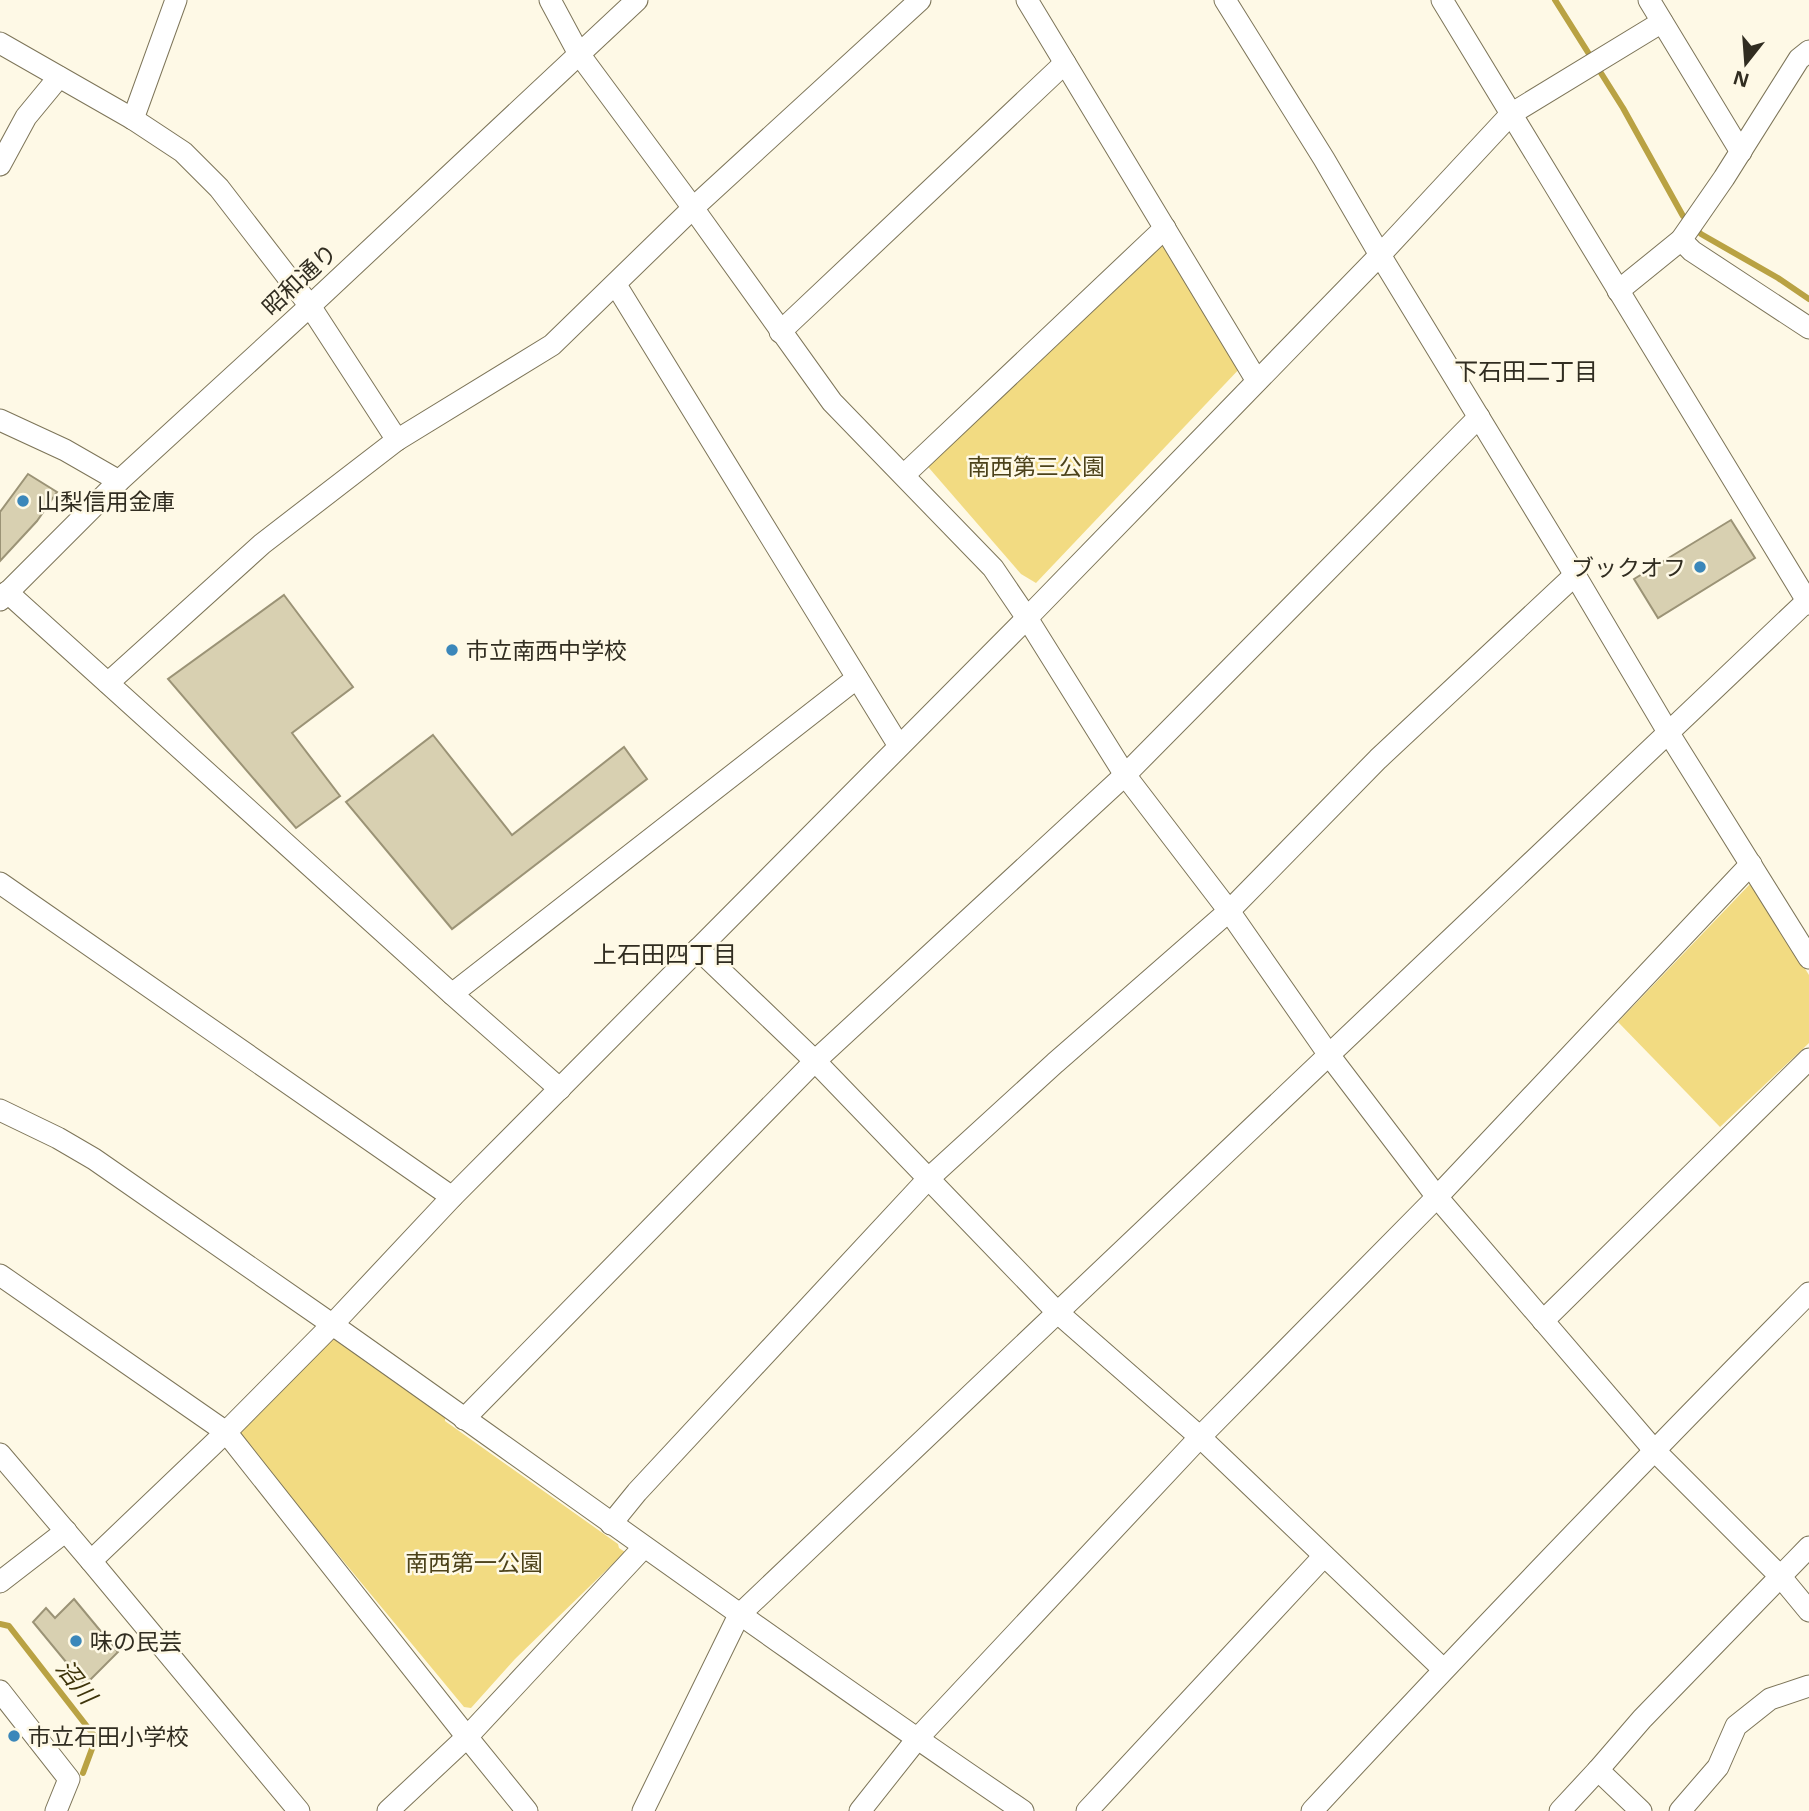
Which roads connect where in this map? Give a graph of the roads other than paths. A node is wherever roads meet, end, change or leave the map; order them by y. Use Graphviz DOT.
graph roads {
  1 [pos="176,0"];
  2 [pos="550,0"];
  3 [pos="638,0"];
  4 [pos="920,0"];
  5 [pos="1027,0"];
  6 [pos="1225,0"];
  7 [pos="1442,0"];
  8 [pos="1649,0"];
  9 [pos="1662,22"];
  10 [pos="0,43"];
  11 [pos="1809,51"];
  12 [pos="579,54"];
  13 [pos="1065,63"];
  14 [pos="59,76"];
  15 [pos="1511,114"];
  16 [pos="133,119"];
  17 [pos="1741,152"];
  18 [pos="0,165"];
  19 [pos="694,208"];
  20 [pos="1165,228"];
  21 [pos="1683,238"];
  22 [pos="1380,256"];
  23 [pos="616,285"];
  24 [pos="1618,291"];
  25 [pos="310,306"];
  26 [pos="1809,328"];
  27 [pos="780,332"];
  28 [pos="1257,381"];
  29 [pos="1479,417"];
  30 [pos="0,420"];
  31 [pos="397,440"];
  32 [pos="904,475"];
  33 [pos="119,481"];
  34 [pos="1575,575"];
  35 [pos="4,596"];
  36 [pos="1808,601"];
  37 [pos="1027,618"];
  38 [pos="858,678"];
  39 [pos="108,683"];
  40 [pos="1668,732"];
  41 [pos="899,746"];
  42 [pos="1125,775"];
  43 [pos="1751,864"];
  44 [pos="0,883"];
  45 [pos="1228,911"];
  46 [pos="698,949"];
  47 [pos="1809,958"];
  48 [pos="452,994"];
  49 [pos="1329,1055"];
  50 [pos="1809,1059"];
  51 [pos="815,1061"];
  52 [pos="560,1089"];
  53 [pos="0,1110"];
  54 [pos="928,1179"];
  55 [pos="452,1197"];
  56 [pos="1437,1197"];
  57 [pos="0,1275"];
  58 [pos="1809,1293"];
  59 [pos="1058,1312"];
  60 [pos="1544,1321"];
  61 [pos="332,1325"];
  62 [pos="464,1419"];
  63 [pos="226,1432"];
  64 [pos="1200,1437"];
  65 [pos="1654,1450"];
  66 [pos="0,1454"];
  67 [pos="611,1524"];
  68 [pos="66,1531"];
  69 [pos="644,1547"];
  70 [pos="1809,1547"];
  71 [pos="1324,1556"];
  72 [pos="91,1560"];
  73 [pos="1780,1576"];
  74 [pos="0,1582"];
  75 [pos="1809,1611"];
  76 [pos="739,1615"];
  77 [pos="1443,1669"];
  78 [pos="1809,1686"];
  79 [pos="0,1691"];
  80 [pos="467,1737"];
  81 [pos="917,1739"];
  82 [pos="1598,1770"];
  83 [pos="56,1811"];
  84 [pos="299,1811"];
  85 [pos="388,1811"];
  86 [pos="527,1811"];
  87 [pos="643,1811"];
  88 [pos="860,1811"];
  89 [pos="1023,1811"];
  90 [pos="1087,1811"];
  91 [pos="1312,1811"];
  92 [pos="1560,1811"];
  93 [pos="1641,1811"];
  94 [pos="1680,1811"];
  1 -- 16 [label="street"];
  2 -- 12 [label="street"];
  3 -- 12 [label="street, 昭和通り"];
  4 -- 19 [label="street"];
  5 -- 13 [label="street"];
  6 -- 22 [label="street"];
  7 -- 15 [label="street"];
  8 -- 9 [label="street"];
  9 -- 15 [label="street"];
  9 -- 17 [label="street"];
  10 -- 14 [label="street"];
  11 -- 17 [label="street"];
  12 -- 19 [label="street"];
  12 -- 25 [label="street, 昭和通り"];
  13 -- 20 [label="street"];
  13 -- 27 [label="street"];
  14 -- 16 [label="street"];
  14 -- 18 [label="street"];
  15 -- 22 [label="street"];
  15 -- 24 [label="street"];
  16 -- 25 [label="street"];
  17 -- 21 [label="street"];
  19 -- 23 [label="street"];
  19 -- 27 [label="street"];
  20 -- 28 [label="street"];
  20 -- 32 [label="street"];
  21 -- 24 [label="street"];
  21 -- 26 [label="street"];
  22 -- 28 [label="street"];
  22 -- 29 [label="street"];
  23 -- 31 [label="street"];
  23 -- 38 [label="street"];
  24 -- 36 [label="street"];
  25 -- 31 [label="street"];
  25 -- 33 [label="street, 昭和通り"];
  27 -- 32 [label="street"];
  28 -- 37 [label="street"];
  29 -- 34 [label="street"];
  29 -- 42 [label="street"];
  30 -- 33 [label="street"];
  31 -- 39 [label="street"];
  32 -- 37 [label="street"];
  33 -- 35 [label="street, 昭和通り"];
  34 -- 40 [label="street"];
  34 -- 45 [label="street"];
  35 -- 39 [label="street"];
  36 -- 40 [label="street"];
  37 -- 41 [label="street"];
  37 -- 42 [label="street"];
  38 -- 41 [label="street"];
  38 -- 48 [label="street"];
  39 -- 48 [label="street"];
  40 -- 43 [label="street"];
  40 -- 49 [label="street"];
  41 -- 46 [label="street"];
  42 -- 45 [label="street"];
  42 -- 51 [label="street"];
  43 -- 47 [label="street"];
  43 -- 56 [label="street"];
  44 -- 55 [label="street"];
  45 -- 49 [label="street"];
  45 -- 54 [label="street"];
  46 -- 51 [label="street"];
  46 -- 52 [label="street"];
  48 -- 52 [label="street"];
  49 -- 56 [label="street"];
  49 -- 59 [label="street"];
  50 -- 60 [label="street"];
  51 -- 54 [label="street"];
  51 -- 62 [label="street"];
  52 -- 55 [label="street"];
  53 -- 61 [label="street"];
  54 -- 59 [label="street"];
  54 -- 67 [label="street"];
  55 -- 61 [label="street"];
  56 -- 60 [label="street"];
  56 -- 64 [label="street"];
  57 -- 63 [label="street"];
  58 -- 65 [label="street"];
  59 -- 64 [label="street"];
  59 -- 76 [label="street"];
  60 -- 65 [label="street"];
  61 -- 62 [label="street"];
  61 -- 63 [label="street"];
  62 -- 67 [label="street"];
  63 -- 72 [label="street"];
  63 -- 80 [label="street"];
  64 -- 71 [label="street"];
  64 -- 81 [label="street"];
  65 -- 73 [label="street"];
  65 -- 77 [label="street"];
  66 -- 68 [label="street"];
  67 -- 69 [label="street"];
  68 -- 72 [label="street"];
  68 -- 74 [label="street"];
  69 -- 76 [label="street"];
  69 -- 80 [label="street"];
  70 -- 73 [label="street"];
  71 -- 77 [label="street"];
  71 -- 90 [label="street"];
  72 -- 84 [label="street"];
  73 -- 75 [label="street"];
  73 -- 82 [label="street"];
  76 -- 81 [label="street"];
  76 -- 87 [label="street"];
  77 -- 91 [label="street"];
  78 -- 94 [label="street"];
  79 -- 83 [label="street"];
  80 -- 85 [label="street"];
  80 -- 86 [label="street"];
  81 -- 88 [label="street"];
  81 -- 89 [label="street"];
  82 -- 92 [label="street"];
  82 -- 93 [label="street"];
}
